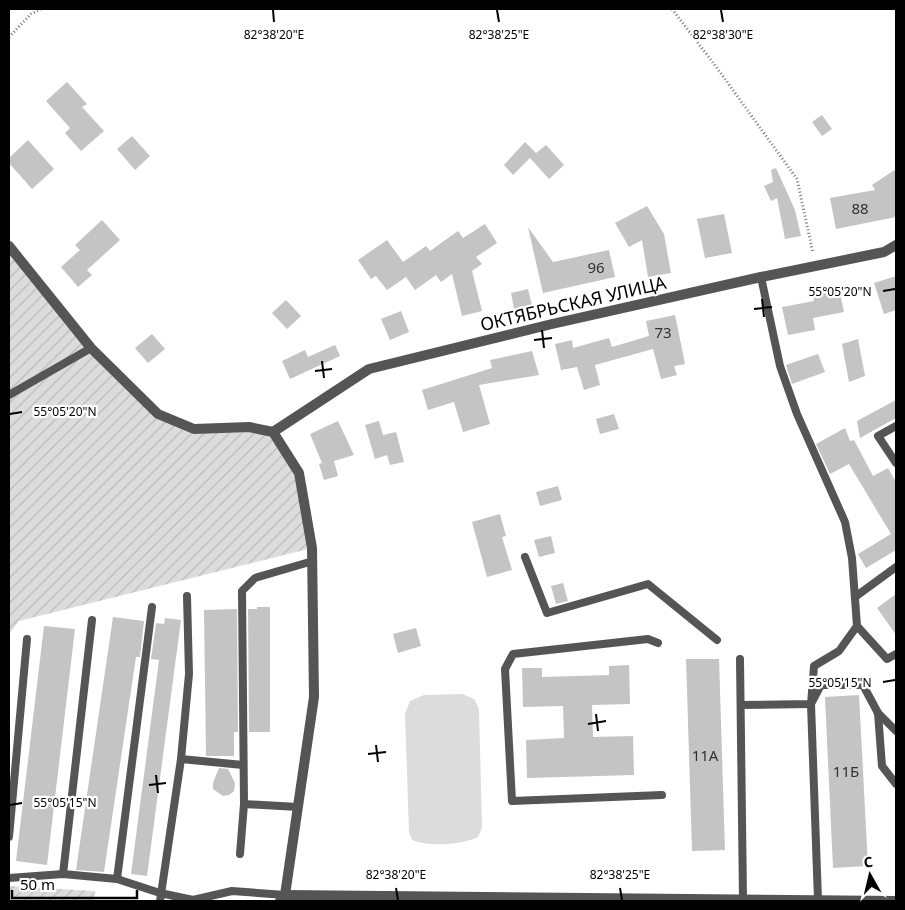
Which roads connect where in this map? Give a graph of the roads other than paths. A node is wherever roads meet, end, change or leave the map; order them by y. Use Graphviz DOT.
graph roads {
  1 [pos="896,245"];
  2 [pos="10,251"];
  3 [pos="761,277"];
  4 [pos="91,348"];
  5 [pos="9,395"];
  6 [pos="896,426"];
  7 [pos="273,432"];
  8 [pos="896,463"];
  9 [pos="525,557"];
  10 [pos="313,561"];
  11 [pos="896,567"];
  12 [pos="187,596"];
  13 [pos="855,597"];
  14 [pos="152,607"];
  15 [pos="92,620"];
  16 [pos="857,626"];
  17 [pos="28,639"];
  18 [pos="717,640"];
  19 [pos="658,643"];
  20 [pos="896,654"];
  21 [pos="740,659"];
  22 [pos="812,704"];
  23 [pos="741,705"];
  24 [pos="878,714"];
  25 [pos="896,731"];
  26 [pos="180,760"];
  27 [pos="244,765"];
  28 [pos="896,784"];
  29 [pos="662,794"];
  30 [pos="244,804"];
  31 [pos="298,807"];
  32 [pos="9,838"];
  33 [pos="240,854"];
  34 [pos="63,874"];
  35 [pos="9,878"];
  36 [pos="117,879"];
  37 [pos="160,897"];
  38 [pos="282,898"];
  39 [pos="510,899"];
  40 [pos="743,899"];
  41 [pos="673,900"];
  42 [pos="818,900"];
  43 [pos="896,901"];
  1 -- 3 [label="street, ОКТЯБРЬСКАЯ УЛИЦА"];
  2 -- 4 [label="street"];
  3 -- 7 [label="street, ОКТЯБРЬСКАЯ УЛИЦА"];
  3 -- 13 [label="lane"];
  4 -- 5 [label="lane"];
  4 -- 7 [label="street"];
  6 -- 8 [label="lane"];
  7 -- 10 [label="street"];
  9 -- 18 [label="lane"];
  10 -- 27 [label="lane"];
  10 -- 31 [label="street"];
  11 -- 13 [label="lane"];
  12 -- 26 [label="lane"];
  13 -- 16 [label="lane"];
  14 -- 36 [label="lane"];
  15 -- 34 [label="lane"];
  16 -- 20 [label="lane"];
  16 -- 22 [label="lane"];
  17 -- 32 [label="lane"];
  19 -- 29 [label="lane"];
  21 -- 23 [label="lane"];
  22 -- 23 [label="lane"];
  22 -- 24 [label="lane"];
  22 -- 42 [label="lane"];
  23 -- 40 [label="lane"];
  24 -- 25 [label="lane"];
  24 -- 28 [label="lane"];
  26 -- 27 [label="lane"];
  26 -- 37 [label="lane"];
  27 -- 30 [label="lane"];
  30 -- 31 [label="lane"];
  30 -- 33 [label="lane"];
  31 -- 38 [label="street"];
  34 -- 35 [label="lane"];
  34 -- 36 [label="lane"];
  36 -- 37 [label="lane"];
  37 -- 38 [label="lane"];
  38 -- 39 [label="street"];
  39 -- 41 [label="street"];
  40 -- 41 [label="street"];
  40 -- 42 [label="street"];
  42 -- 43 [label="street"];
}
